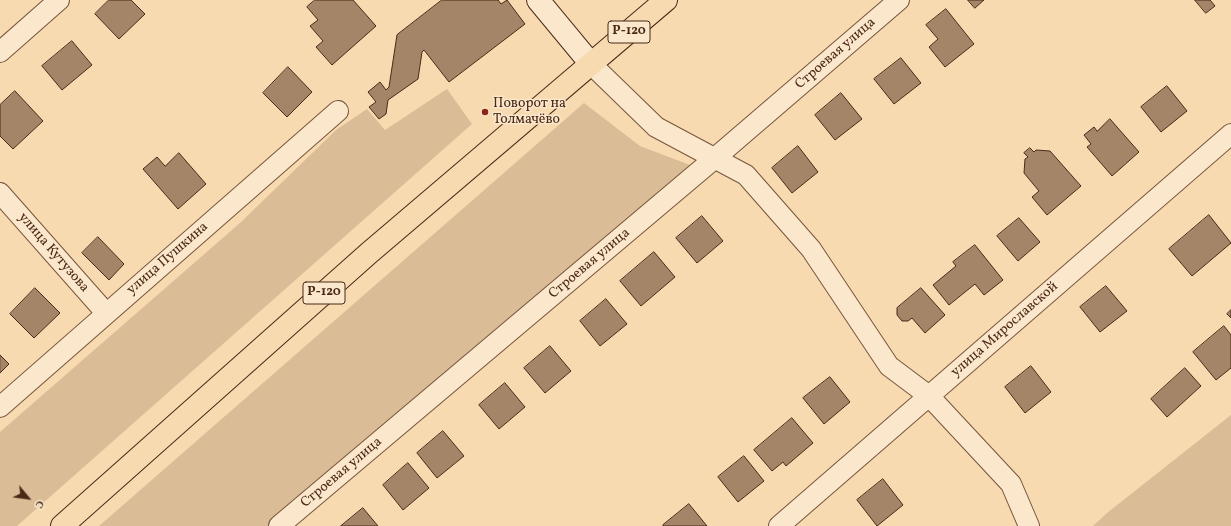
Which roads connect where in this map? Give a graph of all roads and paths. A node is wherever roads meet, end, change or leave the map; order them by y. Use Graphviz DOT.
graph roads {
  1 [pos="59,0"];
  2 [pos="538,0"];
  3 [pos="666,0"];
  4 [pos="899,0"];
  5 [pos="0,52"];
  6 [pos="591,64"];
  7 [pos="338,111"];
  8 [pos="1231,134"];
  9 [pos="715,158"];
  10 [pos="0,193"];
  11 [pos="106,313"];
  12 [pos="929,396"];
  13 [pos="0,408"];
  14 [pos="62,526"];
  15 [pos="279,526"];
  16 [pos="779,526"];
  17 [pos="1029,526"];
  1 -- 5 [label="street"];
  2 -- 6 [label="street"];
  3 -- 6 [label="main road, Р-120"];
  4 -- 9 [label="street, Строевая улица"];
  6 -- 9 [label="street"];
  6 -- 14 [label="main road, Р-120"];
  7 -- 11 [label="street, улица Пушкина"];
  8 -- 12 [label="street, улица Мирославской"];
  9 -- 12 [label="street"];
  9 -- 15 [label="street, Строевая улица"];
  10 -- 11 [label="street, улица Кутузова"];
  11 -- 13 [label="street, улица Пушкина"];
  12 -- 16 [label="street, улица Мирославской"];
  12 -- 17 [label="street"];
}
